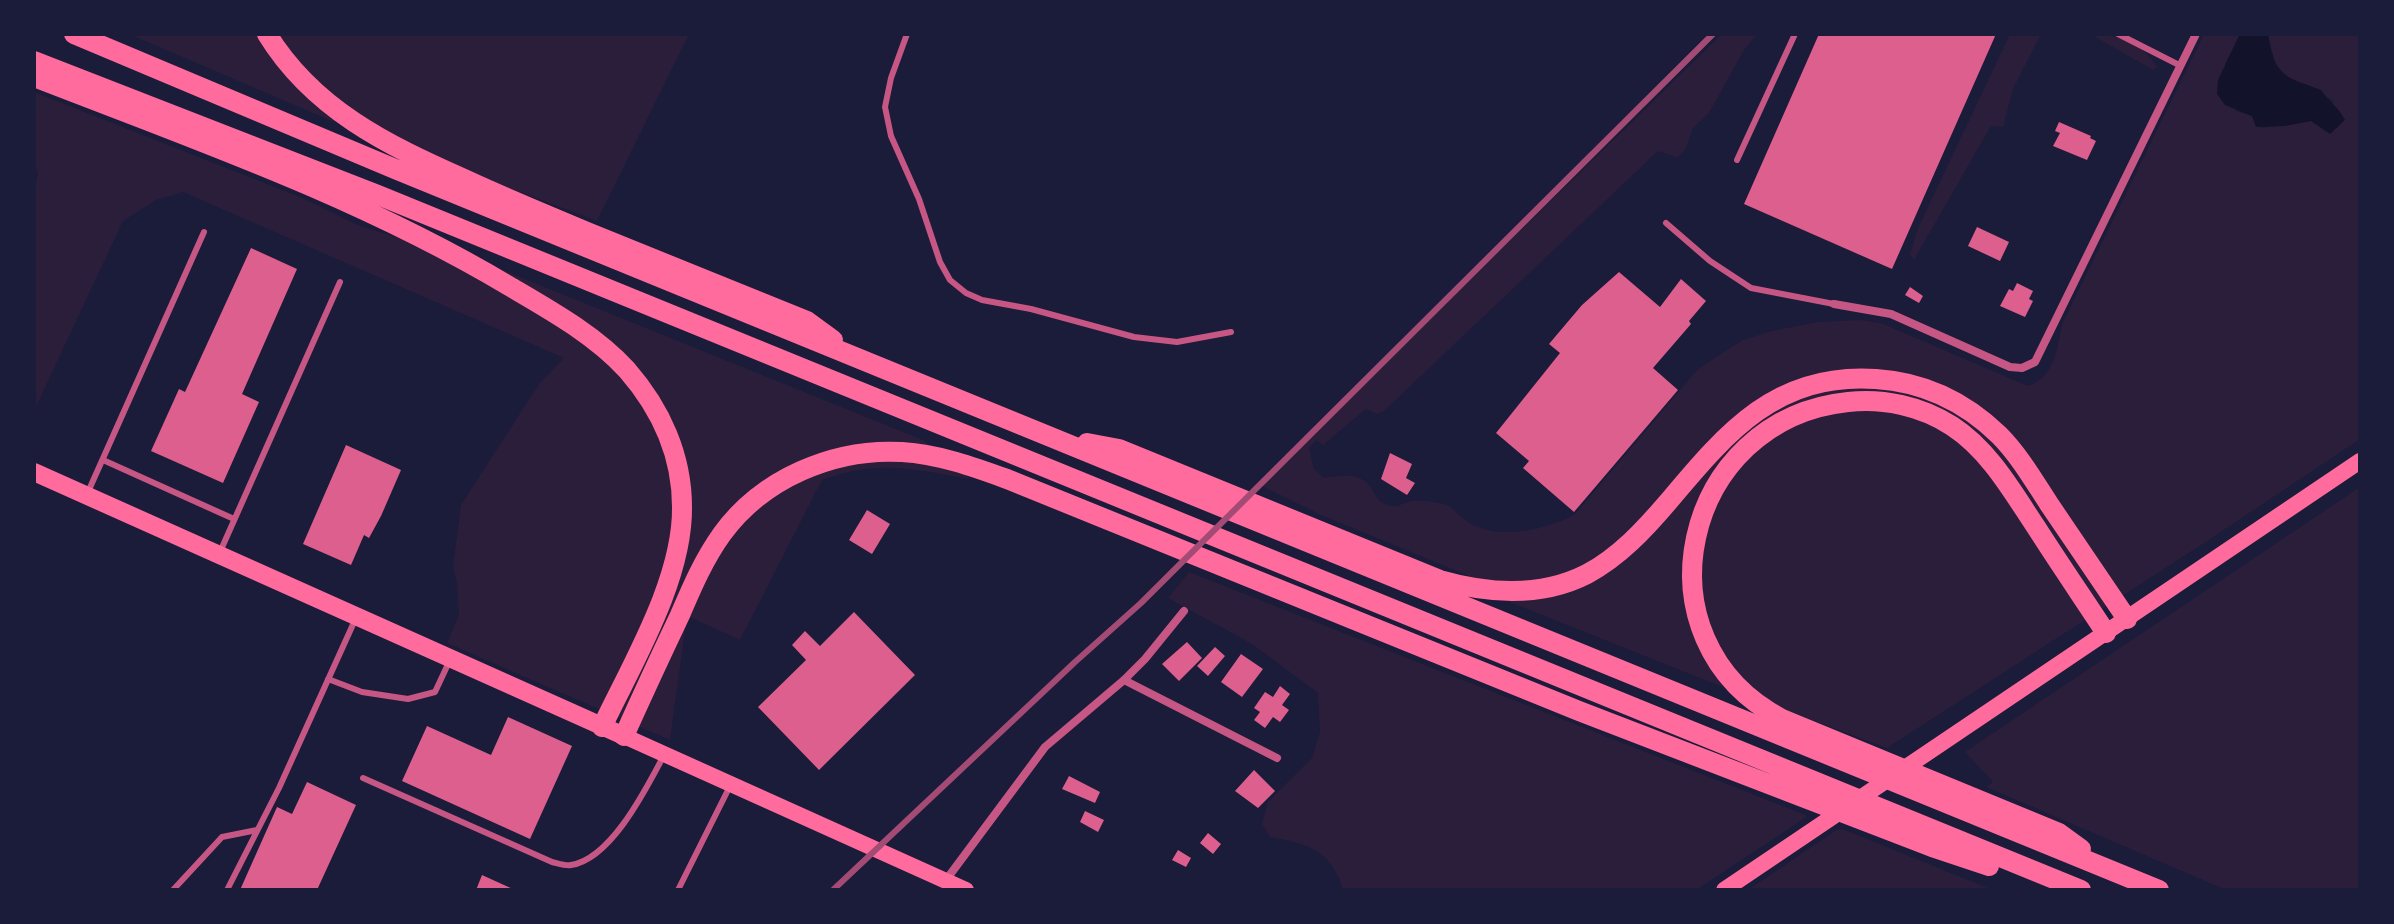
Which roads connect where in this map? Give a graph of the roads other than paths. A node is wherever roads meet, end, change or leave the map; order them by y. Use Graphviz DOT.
graph roads {
  1 [pos="74,34"];
  2 [pos="267,34"];
  3 [pos="907,34"];
  4 [pos="1795,34"];
  5 [pos="2118,34"];
  6 [pos="2196,34"];
  7 [pos="34,61"];
  8 [pos="2181,66"];
  9 [pos="34,77"];
  10 [pos="1737,160"];
  11 [pos="1666,223"];
  12 [pos="204,232"];
  13 [pos="340,282"];
  14 [pos="1834,304"];
  15 [pos="1231,332"];
  16 [pos="862,360"];
  17 [pos="103,460"];
  18 [pos="2360,461"];
  19 [pos="34,472"];
  20 [pos="87,495"];
  21 [pos="234,519"];
  22 [pos="1323,540"];
  23 [pos="218,555"];
  24 [pos="1184,611"];
  25 [pos="356,617"];
  26 [pos="2127,619"];
  27 [pos="2106,633"];
  28 [pos="450,659"];
  29 [pos="328,679"];
  30 [pos="1124,680"];
  31 [pos="602,727"];
  32 [pos="1796,734"];
  33 [pos="624,736"];
  34 [pos="665,754"];
  35 [pos="1277,758"];
  36 [pos="363,778"];
  37 [pos="731,784"];
  38 [pos="257,830"];
  39 [pos="1939,841"];
  40 [pos="946,881"];
  41 [pos="173,890"];
  42 [pos="227,890"];
  43 [pos="678,890"];
  44 [pos="966,890"];
  45 [pos="1724,890"];
  46 [pos="2079,890"];
  47 [pos="2159,890"];
  1 -- 16 [label="highway"];
  2 -- 16 [label="highway"];
  3 -- 15 [label="lane"];
  4 -- 10 [label="lane"];
  5 -- 8 [label="lane"];
  6 -- 8 [label="street"];
  7 -- 39 [label="highway"];
  8 -- 14 [label="street"];
  9 -- 31 [label="highway"];
  11 -- 14 [label="lane"];
  12 -- 17 [label="lane"];
  13 -- 21 [label="lane"];
  16 -- 22 [label="highway"];
  17 -- 20 [label="lane"];
  17 -- 21 [label="lane"];
  18 -- 26 [label="main road"];
  19 -- 20 [label="main road"];
  20 -- 23 [label="main road"];
  21 -- 23 [label="lane"];
  22 -- 26 [label="highway"];
  22 -- 32 [label="highway"];
  23 -- 25 [label="main road"];
  24 -- 30 [label="street"];
  25 -- 28 [label="main road"];
  25 -- 29 [label="lane"];
  26 -- 27 [label="main road"];
  27 -- 32 [label="highway"];
  27 -- 45 [label="main road"];
  28 -- 29 [label="lane"];
  28 -- 31 [label="main road"];
  29 -- 38 [label="lane"];
  30 -- 35 [label="street"];
  30 -- 40 [label="street"];
  31 -- 33 [label="main road"];
  32 -- 47 [label="highway"];
  33 -- 34 [label="main road"];
  33 -- 39 [label="highway"];
  34 -- 36 [label="lane"];
  34 -- 37 [label="main road"];
  37 -- 40 [label="main road"];
  37 -- 43 [label="lane"];
  38 -- 41 [label="lane"];
  38 -- 42 [label="lane"];
  39 -- 46 [label="highway"];
  40 -- 44 [label="main road"];
}
